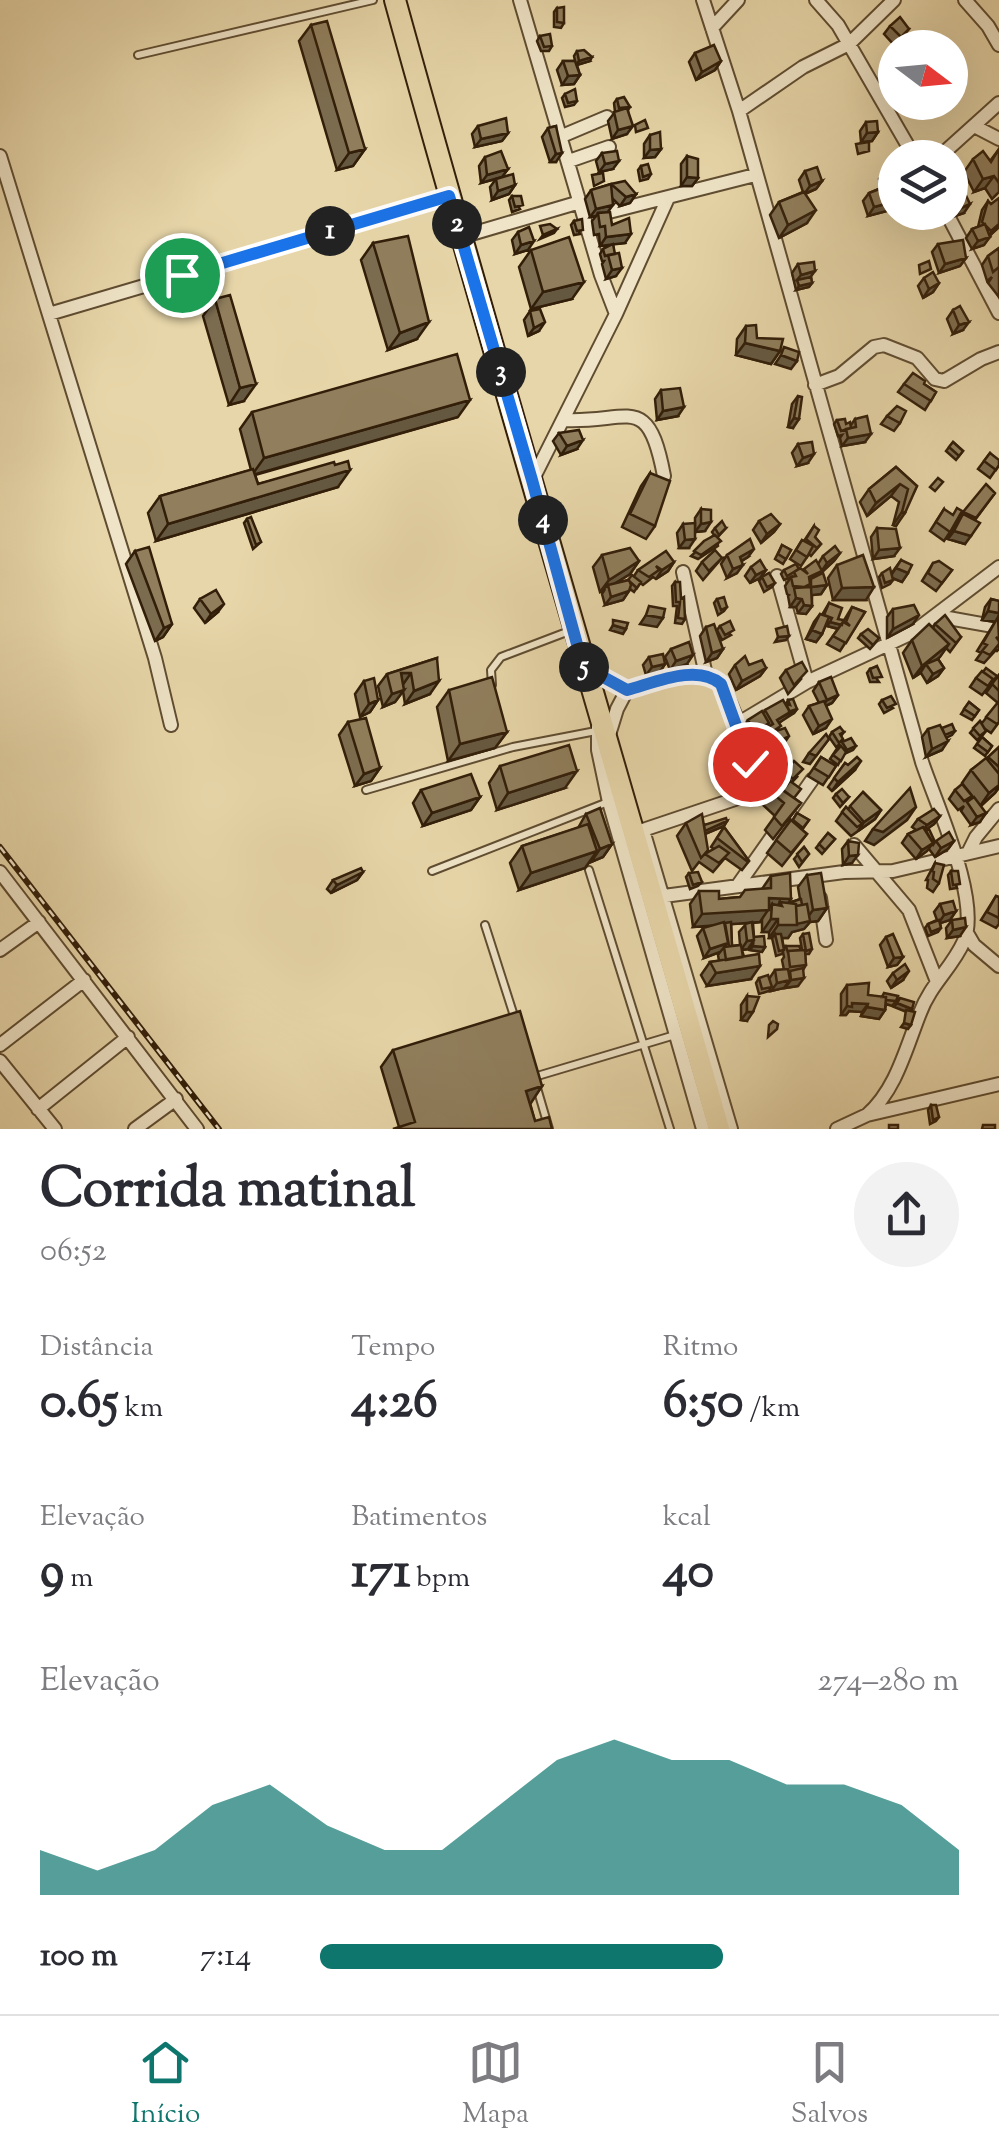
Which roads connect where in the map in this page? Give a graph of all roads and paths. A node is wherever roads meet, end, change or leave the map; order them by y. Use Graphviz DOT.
graph roads {
  1 [pos="373,0"];
  2 [pos="395,0"];
  3 [pos="520,0"];
  4 [pos="704,0"];
  5 [pos="738,0"];
  6 [pos="816,0"];
  7 [pos="894,0"];
  8 [pos="965,0"];
  9 [pos="712,28"];
  10 [pos="849,44"];
  11 [pos="999,45"];
  12 [pos="138,54"];
  13 [pos="999,102"];
  14 [pos="739,111"];
  15 [pos="607,117"];
  16 [pos="974,126"];
  17 [pos="562,136"];
  18 [pos="999,139"];
  19 [pos="905,140"];
  20 [pos="958,140"];
  21 [pos="610,147"];
  22 [pos="0,156"];
  23 [pos="569,162"];
  24 [pos="754,175"];
  25 [pos="449,196"];
  26 [pos="668,198"];
  27 [pos="580,202"];
  28 [pos="584,219"];
  29 [pos="955,230"];
  30 [pos="461,237"];
  31 [pos="49,314"];
  32 [pos="616,314"];
  33 [pos="999,314"];
  34 [pos="999,352"];
  35 [pos="814,385"];
  36 [pos="565,420"];
  37 [pos="664,476"];
  38 [pos="532,480"];
  39 [pos="999,567"];
  40 [pos="683,572"];
  41 [pos="777,576"];
  42 [pos="937,616"];
  43 [pos="999,626"];
  44 [pos="573,630"];
  45 [pos="889,646"];
  46 [pos="583,666"];
  47 [pos="706,675"];
  48 [pos="807,682"];
  49 [pos="492,690"];
  50 [pos="627,690"];
  51 [pos="738,724"];
  52 [pos="170,725"];
  53 [pos="602,729"];
  54 [pos="508,735"];
  55 [pos="513,748"];
  56 [pos="812,780"];
  57 [pos="366,790"];
  58 [pos="609,802"];
  59 [pos="999,808"];
  60 [pos="643,830"];
  61 [pos="854,845"];
  62 [pos="999,846"];
  63 [pos="963,853"];
  64 [pos="590,870"];
  65 [pos="432,871"];
  66 [pos="877,871"];
  67 [pos="0,872"];
  68 [pos="817,876"];
  69 [pos="738,885"];
  70 [pos="664,896"];
  71 [pos="38,922"];
  72 [pos="484,925"];
  73 [pos="966,932"];
  74 [pos="826,940"];
  75 [pos="0,950"];
  76 [pos="999,966"];
  77 [pos="936,979"];
  78 [pos="84,980"];
  79 [pos="515,1020"];
  80 [pos="676,1034"];
  81 [pos="128,1038"];
  82 [pos="643,1044"];
  83 [pos="0,1045"];
  84 [pos="0,1060"];
  85 [pos="999,1084"];
  86 [pos="176,1099"];
  87 [pos="38,1109"];
  88 [pos="868,1115"];
  89 [pos="55,1129"];
  90 [pos="135,1129"];
  91 [pos="197,1129"];
  92 [pos="549,1129"];
  93 [pos="670,1129"];
  94 [pos="703,1129"];
  95 [pos="719,1129"];
  96 [pos="731,1129"];
  97 [pos="837,1129"];
  1 -- 12 [label="lane"];
  2 -- 25 [label="main road"];
  3 -- 17 [label="street"];
  4 -- 9 [label="street"];
  5 -- 9 [label="street"];
  6 -- 10 [label="street"];
  7 -- 10 [label="street"];
  8 -- 11 [label="street"];
  9 -- 14 [label="street"];
  10 -- 14 [label="street"];
  10 -- 19 [label="street"];
  13 -- 16 [label="street"];
  14 -- 24 [label="street"];
  15 -- 17 [label="street"];
  16 -- 18 [label="street"];
  16 -- 20 [label="street"];
  17 -- 23 [label="street"];
  21 -- 23 [label="street"];
  22 -- 31 [label="street"];
  23 -- 27 [label="street"];
  24 -- 26 [label="street"];
  24 -- 35 [label="street"];
  25 -- 30 [label="main road"];
  25 -- 31 [label="street"];
  26 -- 28 [label="street"];
  26 -- 32 [label="street"];
  27 -- 28 [label="street"];
  27 -- 30 [label="street"];
  28 -- 32 [label="street"];
  29 -- 33 [label="street"];
  30 -- 38 [label="main road"];
  31 -- 52 [label="street"];
  32 -- 36 [label="street"];
  34 -- 35 [label="street"];
  35 -- 45 [label="street"];
  36 -- 37 [label="street"];
  36 -- 38 [label="street"];
  38 -- 44 [label="main road"];
  39 -- 42 [label="street"];
  40 -- 47 [label="street"];
  41 -- 48 [label="street"];
  42 -- 43 [label="street"];
  42 -- 45 [label="street"];
  44 -- 46 [label="main road"];
  44 -- 49 [label="lane"];
  45 -- 48 [label="street"];
  45 -- 63 [label="street"];
  46 -- 50 [label="street"];
  46 -- 53 [label="main road"];
  47 -- 50 [label="street"];
  47 -- 51 [label="street"];
  48 -- 51 [label="street"];
  50 -- 53 [label="street"];
  51 -- 60 [label="street"];
  53 -- 55 [label="lane"];
  53 -- 58 [label="street"];
  53 -- 60 [label="street"];
  53 -- 95 [label="main road"];
  54 -- 55 [label="lane"];
  55 -- 57 [label="lane"];
  56 -- 69 [label="street"];
  58 -- 65 [label="lane"];
  58 -- 80 [label="street"];
  59 -- 63 [label="street"];
  60 -- 70 [label="street"];
  61 -- 66 [label="street"];
  62 -- 63 [label="street"];
  63 -- 66 [label="street"];
  63 -- 73 [label="street"];
  64 -- 82 [label="lane"];
  66 -- 68 [label="street"];
  66 -- 77 [label="street"];
  67 -- 71 [label="street"];
  68 -- 69 [label="street"];
  68 -- 74 [label="street"];
  69 -- 70 [label="street"];
  70 -- 96 [label="street"];
  71 -- 75 [label="street"];
  71 -- 78 [label="street"];
  72 -- 79 [label="lane"];
  73 -- 76 [label="street"];
  73 -- 77 [label="street"];
  77 -- 88 [label="street"];
  78 -- 81 [label="street"];
  78 -- 83 [label="street"];
  80 -- 82 [label="lane"];
  80 -- 94 [label="street"];
  81 -- 86 [label="street"];
  81 -- 87 [label="street"];
  82 -- 92 [label="lane"];
  82 -- 93 [label="lane"];
  84 -- 87 [label="street"];
  85 -- 88 [label="street"];
  86 -- 90 [label="street"];
  86 -- 91 [label="street"];
  87 -- 89 [label="street"];
  88 -- 97 [label="street"];
}
